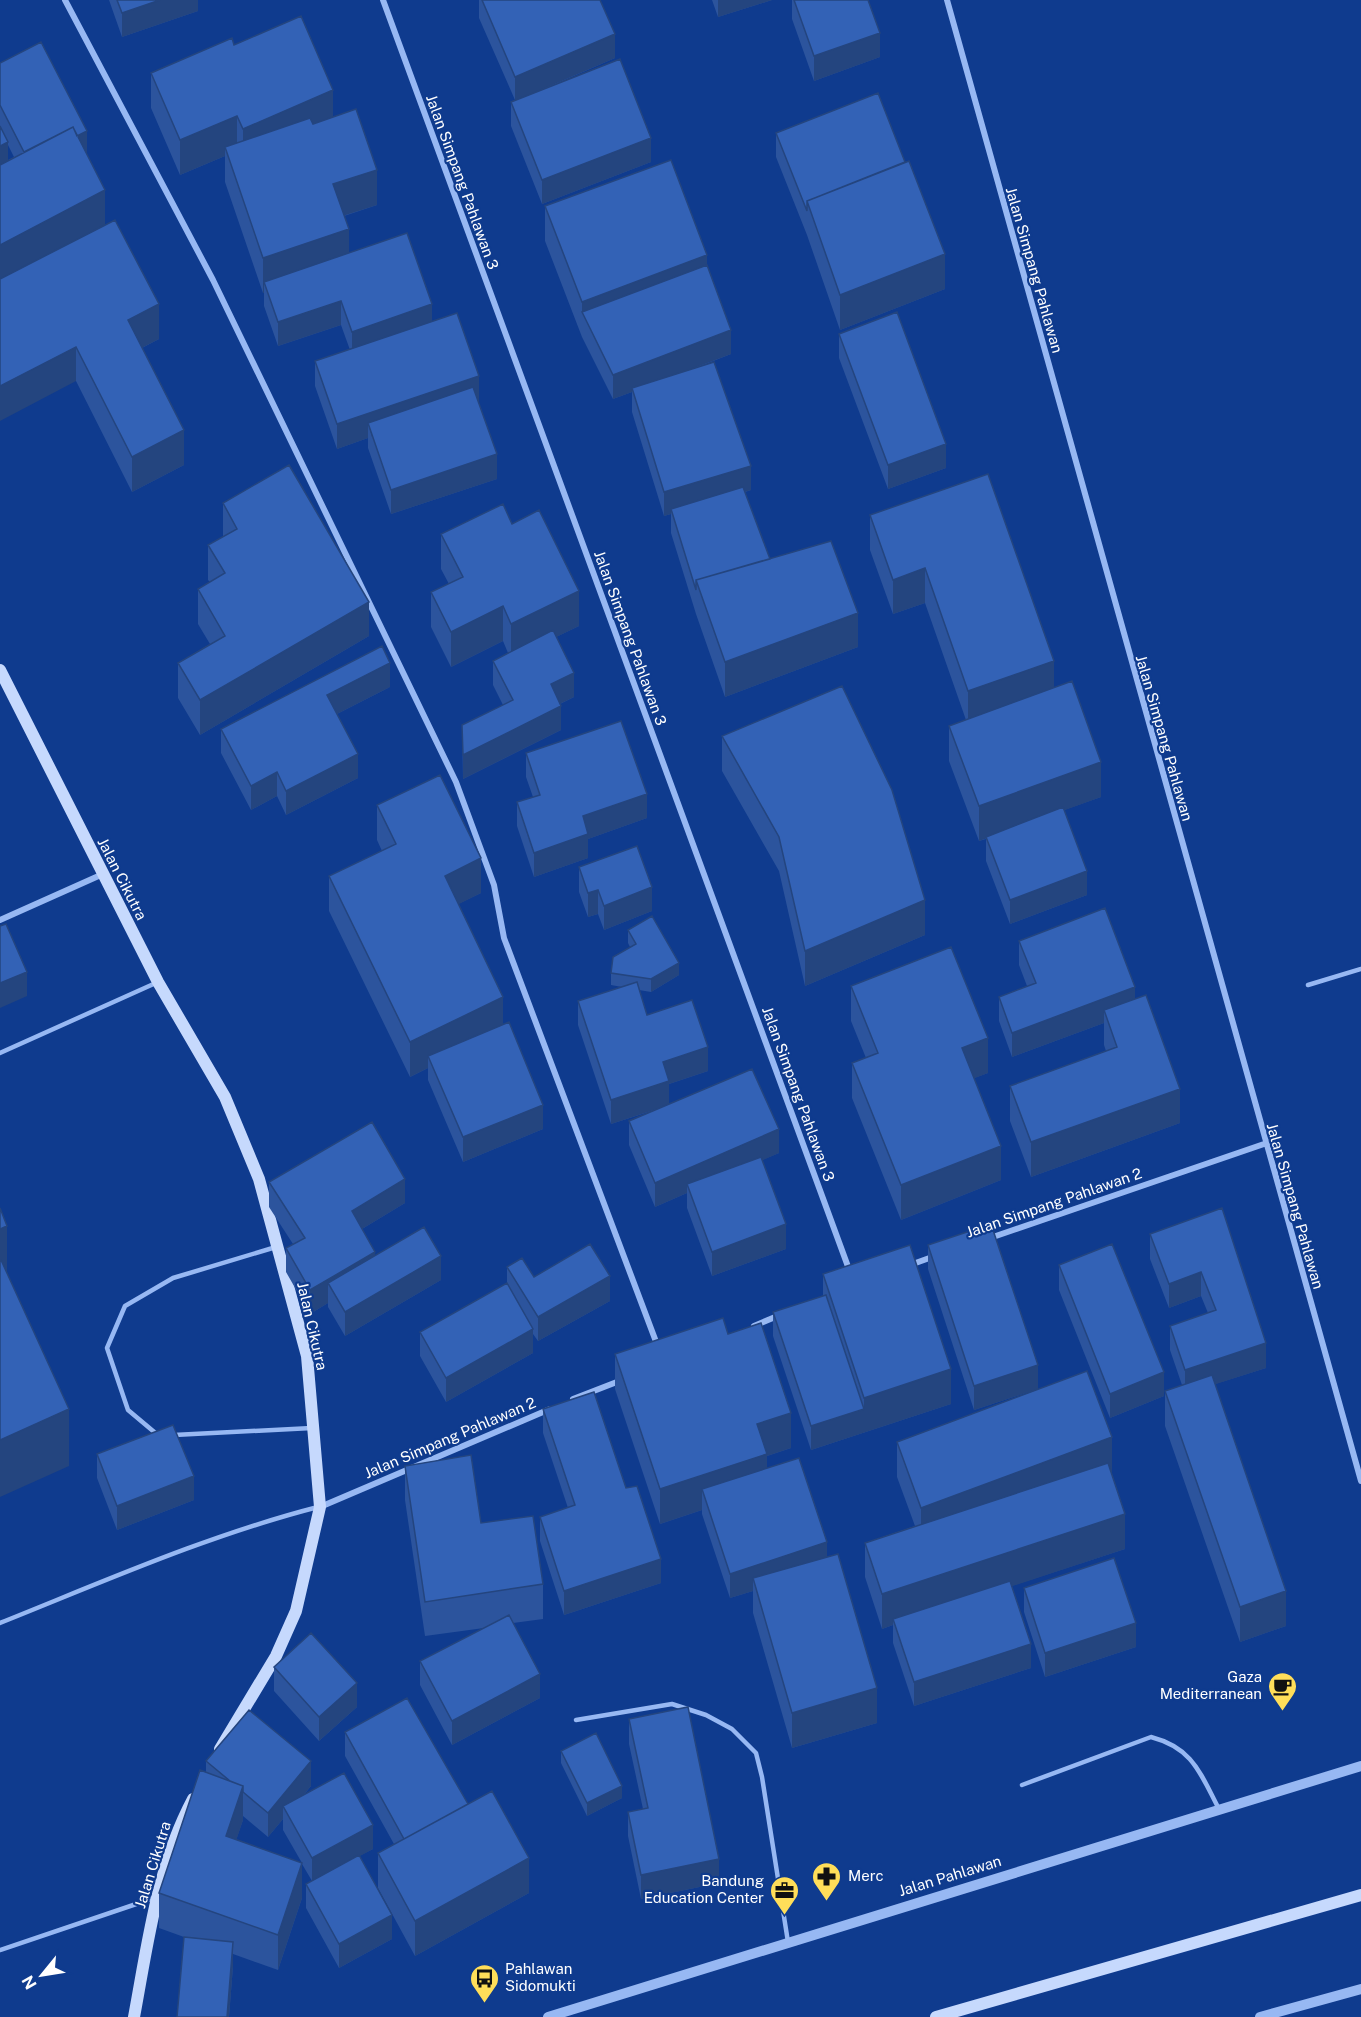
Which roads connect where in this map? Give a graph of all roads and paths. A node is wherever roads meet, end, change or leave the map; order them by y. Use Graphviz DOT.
graph roads {
  1 [pos="65,0"];
  2 [pos="382,0"];
  3 [pos="947,0"];
  4 [pos="0,670"];
  5 [pos="103,874"];
  6 [pos="0,920"];
  7 [pos="1361,969"];
  8 [pos="158,982"];
  9 [pos="1308,985"];
  10 [pos="0,1053"];
  11 [pos="1264,1144"];
  12 [pos="977,1242"];
  13 [pos="277,1247"];
  14 [pos="943,1253"];
  15 [pos="899,1269"];
  16 [pos="855,1284"];
  17 [pos="791,1310"];
  18 [pos="749,1328"];
  19 [pos="660,1352"];
  20 [pos="632,1376"];
  21 [pos="569,1401"];
  22 [pos="558,1406"];
  23 [pos="315,1428"];
  24 [pos="1361,1481"];
  25 [pos="320,1507"];
  26 [pos="0,1623"];
  27 [pos="576,1720"];
  28 [pos="212,1763"];
  29 [pos="1361,1766"];
  30 [pos="202,1783"];
  31 [pos="1022,1785"];
  32 [pos="1219,1809"];
  33 [pos="1361,1895"];
  34 [pos="155,1898"];
  35 [pos="788,1942"];
  36 [pos="0,1950"];
  37 [pos="1361,1989"];
  38 [pos="1284,2014"];
  39 [pos="134,2017"];
  40 [pos="548,2017"];
  41 [pos="936,2017"];
  42 [pos="1260,2017"];
  1 -- 19 [label="street"];
  2 -- 16 [label="street, Jalan Simpang Pahlawan 3"];
  3 -- 11 [label="street, Jalan Simpang Pahlawan"];
  4 -- 5 [label="main road, Jalan Cikutra"];
  5 -- 6 [label="street"];
  5 -- 8 [label="main road, Jalan Cikutra"];
  7 -- 9 [label="lane"];
  8 -- 10 [label="lane"];
  8 -- 13 [label="main road, Jalan Cikutra"];
  11 -- 12 [label="street, Jalan Simpang Pahlawan 2"];
  11 -- 24 [label="street, Jalan Simpang Pahlawan"];
  13 -- 23 [label="main road, Jalan Cikutra"];
  13 -- 23 [label="lane"];
  14 -- 15 [label="street"];
  17 -- 18 [label="street"];
  20 -- 21 [label="street"];
  22 -- 25 [label="street, Jalan Simpang Pahlawan 2"];
  23 -- 25 [label="main road, Jalan Cikutra"];
  25 -- 26 [label="lane"];
  25 -- 28 [label="main road, Jalan Cikutra"];
  27 -- 35 [label="lane"];
  29 -- 32 [label="street, Jalan Pahlawan"];
  30 -- 34 [label="main road, Jalan Cikutra"];
  31 -- 32 [label="lane"];
  32 -- 35 [label="street, Jalan Pahlawan"];
  33 -- 41 [label="main road"];
  34 -- 36 [label="lane"];
  34 -- 39 [label="main road, Jalan Cikutra"];
  35 -- 40 [label="street, Jalan Pahlawan"];
  37 -- 38 [label="street"];
  38 -- 42 [label="street"];
}
